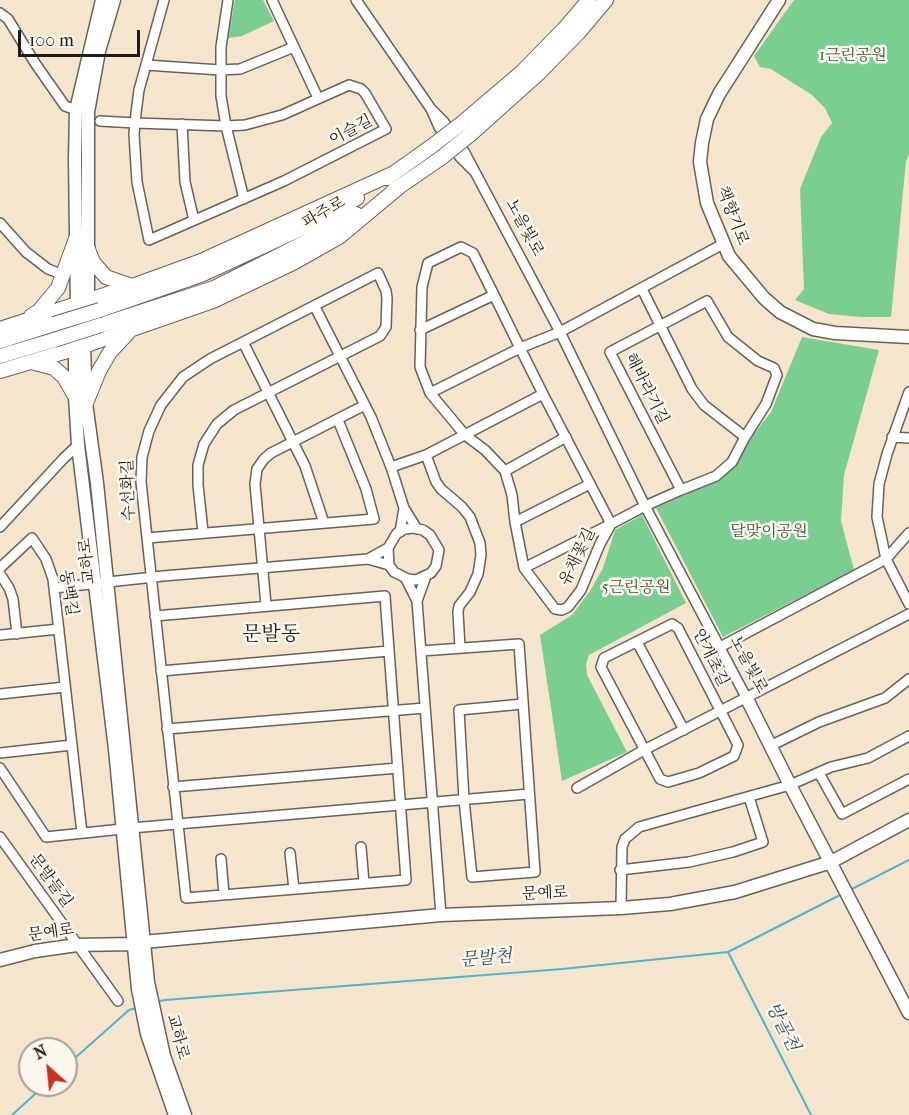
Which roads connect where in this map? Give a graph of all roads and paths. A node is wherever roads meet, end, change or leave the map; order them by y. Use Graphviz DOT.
graph roads {
  1 [pos="102,0"];
  2 [pos="114,0"];
  3 [pos="164,0"];
  4 [pos="228,0"];
  5 [pos="272,0"];
  6 [pos="356,0"];
  7 [pos="589,0"];
  8 [pos="606,0"];
  9 [pos="779,0"];
  10 [pos="0,13"];
  11 [pos="294,47"];
  12 [pos="146,65"];
  13 [pos="220,70"];
  14 [pos="318,98"];
  15 [pos="76,110"];
  16 [pos="100,121"];
  17 [pos="135,123"];
  18 [pos="183,124"];
  19 [pos="226,126"];
  20 [pos="394,173"];
  21 [pos="399,187"];
  22 [pos="244,199"];
  23 [pos="194,220"];
  24 [pos="0,223"];
  25 [pos="77,236"];
  26 [pos="723,244"];
  27 [pos="88,249"];
  28 [pos="64,274"];
  29 [pos="132,286"];
  30 [pos="642,289"];
  31 [pos="494,294"];
  32 [pos="83,302"];
  33 [pos="315,307"];
  34 [pos="19,324"];
  35 [pos="660,326"];
  36 [pos="0,329"];
  37 [pos="420,330"];
  38 [pos="130,331"];
  39 [pos="560,332"];
  40 [pos="909,337"];
  41 [pos="0,341"];
  42 [pos="243,342"];
  43 [pos="80,348"];
  44 [pos="520,348"];
  45 [pos="0,356"];
  46 [pos="340,356"];
  47 [pos="28,361"];
  48 [pos="0,371"];
  49 [pos="268,392"];
  50 [pos="909,392"];
  51 [pos="430,393"];
  52 [pos="543,394"];
  53 [pos="81,400"];
  54 [pos="365,405"];
  55 [pos="338,420"];
  56 [pos="465,435"];
  57 [pos="566,437"];
  58 [pos="745,437"];
  59 [pos="892,437"];
  60 [pos="909,438"];
  61 [pos="293,442"];
  62 [pos="78,446"];
  63 [pos="426,455"];
  64 [pos="392,467"];
  65 [pos="505,471"];
  66 [pos="590,484"];
  67 [pos="681,490"];
  68 [pos="645,506"];
  69 [pos="404,508"];
  70 [pos="515,522"];
  71 [pos="324,523"];
  72 [pos="611,524"];
  73 [pos="0,527"];
  74 [pos="259,528"];
  75 [pos="417,529"];
  76 [pos="203,532"];
  77 [pos="400,532"];
  78 [pos="909,533"];
  79 [pos="147,538"];
  80 [pos="388,548"];
  81 [pos="368,559"];
  82 [pos="886,559"];
  83 [pos="389,565"];
  84 [pos="0,568"];
  85 [pos="263,568"];
  86 [pos="524,568"];
  87 [pos="0,574"];
  88 [pos="426,576"];
  89 [pos="151,578"];
  90 [pos="406,579"];
  91 [pos="101,584"];
  92 [pos="54,588"];
  93 [pos="417,601"];
  94 [pos="909,604"];
  95 [pos="267,605"];
  96 [pos="909,614"];
  97 [pos="155,616"];
  98 [pos="58,629"];
  99 [pos="17,634"];
  100 [pos="0,635"];
  101 [pos="637,642"];
  102 [pos="460,648"];
  103 [pos="720,648"];
  104 [pos="389,651"];
  105 [pos="421,651"];
  106 [pos="161,671"];
  107 [pos="909,679"];
  108 [pos="65,687"];
  109 [pos="0,694"];
  110 [pos="746,697"];
  111 [pos="523,704"];
  112 [pos="425,708"];
  113 [pos="393,710"];
  114 [pos="720,711"];
  115 [pos="167,729"];
  116 [pos="684,730"];
  117 [pos="909,736"];
  118 [pos="72,745"];
  119 [pos="770,746"];
  120 [pos="644,750"];
  121 [pos="0,753"];
  122 [pos="0,768"];
  123 [pos="398,768"];
  124 [pos="819,773"];
  125 [pos="909,779"];
  126 [pos="790,785"];
  127 [pos="174,787"];
  128 [pos="577,788"];
  129 [pos="529,794"];
  130 [pos="749,797"];
  131 [pos="464,800"];
  132 [pos="432,803"];
  133 [pos="400,805"];
  134 [pos="909,820"];
  135 [pos="177,824"];
  136 [pos="127,828"];
  137 [pos="82,833"];
  138 [pos="0,837"];
  139 [pos="361,847"];
  140 [pos="291,853"];
  141 [pos="221,859"];
  142 [pos="831,862"];
  143 [pos="620,870"];
  144 [pos="364,883"];
  145 [pos="294,889"];
  146 [pos="224,895"];
  147 [pos="621,908"];
  148 [pos="441,915"];
  149 [pos="138,943"];
  150 [pos="77,945"];
  151 [pos="0,960"];
  152 [pos="118,1001"];
  153 [pos="909,1013"];
  154 [pos="149,1019"];
  155 [pos="175,1115"];
  156 [pos="185,1115"];
  1 -- 15 [label="street, 교하로"];
  2 -- 27 [label="street, 교하로"];
  3 -- 12 [label="street, 이슬길"];
  4 -- 13 [label="street"];
  5 -- 11 [label="street"];
  6 -- 39 [label="street, 노을빛로"];
  7 -- 20 [label="main road, 파주로, bridge"];
  8 -- 21 [label="main road, 파주로, bridge"];
  9 -- 26 [label="street, 책향기로"];
  10 -- 15 [label="street"];
  11 -- 13 [label="street"];
  11 -- 14 [label="street"];
  12 -- 13 [label="street"];
  12 -- 17 [label="street, 이슬길"];
  13 -- 19 [label="street"];
  14 -- 19 [label="street, 이슬길"];
  14 -- 22 [label="street, 이슬길"];
  15 -- 25 [label="street, 교하로"];
  16 -- 17 [label="street, 이슬길"];
  17 -- 18 [label="street, 이슬길"];
  17 -- 23 [label="street, 이슬길"];
  18 -- 19 [label="street, 이슬길"];
  18 -- 23 [label="street"];
  19 -- 22 [label="street"];
  20 -- 29 [label="main road"];
  20 -- 41 [label="main road, 파주로, bridge"];
  21 -- 38 [label="main road"];
  21 -- 45 [label="main road, 파주로, bridge"];
  22 -- 23 [label="street, 이슬길"];
  24 -- 28 [label="street"];
  25 -- 28 [label="main road"];
  25 -- 32 [label="street, 교하로"];
  26 -- 30 [label="street"];
  26 -- 40 [label="street, 책향기로"];
  27 -- 29 [label="main road"];
  27 -- 32 [label="street, 교하로"];
  28 -- 34 [label="main road"];
  29 -- 32 [label="main road"];
  30 -- 35 [label="street"];
  30 -- 39 [label="street"];
  31 -- 37 [label="street"];
  31 -- 37 [label="street, 유채꽃길"];
  31 -- 44 [label="street, 유채꽃길"];
  32 -- 34 [label="main road"];
  32 -- 43 [label="street, 교하로"];
  33 -- 42 [label="street, 수선화길"];
  33 -- 46 [label="street"];
  33 -- 46 [label="street, 수선화길"];
  34 -- 36 [label="main road"];
  35 -- 58 [label="street"];
  35 -- 58 [label="street, 해바라기길"];
  35 -- 67 [label="street, 해바라기길"];
  37 -- 51 [label="street, 유채꽃길"];
  38 -- 43 [label="main road"];
  38 -- 53 [label="main road"];
  39 -- 44 [label="street"];
  39 -- 68 [label="street, 노을빛로"];
  42 -- 49 [label="street"];
  42 -- 79 [label="street, 수선화길"];
  43 -- 47 [label="main road"];
  43 -- 53 [label="street, 교하로"];
  44 -- 51 [label="street"];
  44 -- 52 [label="street, 유채꽃길"];
  46 -- 49 [label="street, 수선화길"];
  46 -- 54 [label="street"];
  47 -- 48 [label="main road"];
  47 -- 53 [label="main road"];
  49 -- 61 [label="street"];
  49 -- 76 [label="street, 수선화길"];
  50 -- 59 [label="street"];
  51 -- 56 [label="street, 유채꽃길"];
  52 -- 56 [label="street"];
  52 -- 57 [label="street, 유채꽃길"];
  53 -- 62 [label="street, 교하로"];
  53 -- 91 [label="street, 교하로"];
  54 -- 55 [label="street"];
  54 -- 64 [label="street"];
  55 -- 61 [label="street"];
  55 -- 71 [label="street, 수선화길"];
  56 -- 63 [label="street"];
  56 -- 65 [label="street, 유채꽃길"];
  57 -- 65 [label="street"];
  57 -- 66 [label="street, 유채꽃길"];
  58 -- 67 [label="street, 해바라기길"];
  59 -- 60 [label="street"];
  59 -- 82 [label="street"];
  61 -- 71 [label="street"];
  61 -- 74 [label="street"];
  62 -- 73 [label="street"];
  62 -- 91 [label="street, 교하로"];
  63 -- 64 [label="street"];
  63 -- 102 [label="street"];
  64 -- 69 [label="street"];
  65 -- 70 [label="street, 유채꽃길"];
  66 -- 70 [label="street"];
  66 -- 72 [label="street, 유채꽃길"];
  67 -- 68 [label="street, 해바라기길"];
  68 -- 72 [label="street, 유채꽃길"];
  68 -- 103 [label="street, 노을빛로"];
  69 -- 75 [label="street"];
  69 -- 77 [label="street"];
  70 -- 86 [label="street, 유채꽃길"];
  71 -- 74 [label="street, 수선화길"];
  72 -- 86 [label="street, 유채꽃길"];
  72 -- 86 [label="street, 유채꽃길"];
  74 -- 76 [label="street, 수선화길"];
  74 -- 85 [label="street"];
  75 -- 77 [label="street"];
  75 -- 88 [label="street"];
  76 -- 79 [label="street, 수선화길"];
  77 -- 80 [label="street"];
  78 -- 82 [label="street"];
  79 -- 89 [label="street, 수선화길"];
  80 -- 81 [label="street"];
  80 -- 83 [label="street"];
  81 -- 83 [label="street"];
  81 -- 85 [label="street"];
  82 -- 94 [label="street"];
  82 -- 103 [label="street"];
  83 -- 90 [label="street"];
  84 -- 92 [label="street, 동백길"];
  85 -- 89 [label="street"];
  85 -- 95 [label="street"];
  87 -- 99 [label="street"];
  88 -- 90 [label="street"];
  88 -- 93 [label="street"];
  89 -- 91 [label="street"];
  89 -- 97 [label="street, 수선화길"];
  90 -- 93 [label="street"];
  91 -- 92 [label="street"];
  91 -- 136 [label="street, 교하로"];
  92 -- 98 [label="street, 동백길"];
  93 -- 105 [label="street"];
  95 -- 97 [label="street, 수선화길"];
  95 -- 104 [label="street, 수선화길"];
  96 -- 110 [label="street"];
  97 -- 106 [label="street, 수선화길"];
  98 -- 99 [label="street, 동백길"];
  98 -- 108 [label="street, 동백길"];
  99 -- 100 [label="street, 동백길"];
  101 -- 114 [label="street, 안개초길"];
  101 -- 116 [label="street"];
  101 -- 120 [label="street, 안개초길"];
  102 -- 105 [label="street"];
  102 -- 111 [label="street"];
  103 -- 110 [label="street, 노을빛로"];
  104 -- 106 [label="street"];
  104 -- 113 [label="street, 수선화길"];
  105 -- 112 [label="street"];
  106 -- 115 [label="street, 수선화길"];
  107 -- 119 [label="street"];
  108 -- 109 [label="street"];
  108 -- 118 [label="street, 동백길"];
  110 -- 114 [label="street"];
  110 -- 119 [label="street, 노을빛로"];
  111 -- 129 [label="street"];
  111 -- 131 [label="street"];
  112 -- 113 [label="street"];
  112 -- 132 [label="street"];
  113 -- 115 [label="street"];
  113 -- 123 [label="street, 수선화길"];
  114 -- 116 [label="street, 안개초길"];
  114 -- 120 [label="street, 안개초길"];
  115 -- 127 [label="street, 수선화길"];
  116 -- 120 [label="street, 안개초길"];
  117 -- 124 [label="street"];
  118 -- 121 [label="street"];
  118 -- 137 [label="street, 동백길"];
  119 -- 126 [label="street, 노을빛로"];
  120 -- 128 [label="street"];
  122 -- 137 [label="street"];
  123 -- 127 [label="street"];
  123 -- 133 [label="street, 수선화길"];
  124 -- 125 [label="street"];
  124 -- 126 [label="street"];
  126 -- 130 [label="street"];
  126 -- 142 [label="street, 노을빛로"];
  127 -- 135 [label="street, 수선화길"];
  129 -- 131 [label="street"];
  129 -- 131 [label="street"];
  130 -- 143 [label="street"];
  130 -- 143 [label="street"];
  131 -- 132 [label="street"];
  132 -- 133 [label="street"];
  132 -- 148 [label="street"];
  133 -- 135 [label="street"];
  133 -- 144 [label="street, 수선화길"];
  134 -- 142 [label="street, 문예로"];
  135 -- 136 [label="street"];
  135 -- 146 [label="street, 수선화길"];
  136 -- 137 [label="street"];
  136 -- 149 [label="street, 교하로"];
  138 -- 150 [label="street, 문발들길"];
  139 -- 144 [label="street"];
  140 -- 145 [label="street"];
  141 -- 146 [label="street"];
  142 -- 147 [label="street, 문예로"];
  142 -- 153 [label="street, 노을빛로"];
  143 -- 147 [label="street"];
  144 -- 145 [label="street, 수선화길"];
  145 -- 146 [label="street, 수선화길"];
  147 -- 148 [label="street, 문예로"];
  148 -- 149 [label="street, 문예로"];
  149 -- 150 [label="street, 문예로"];
  149 -- 154 [label="street, 교하로"];
  150 -- 151 [label="street, 문예로"];
  150 -- 152 [label="street, 문발들길"];
  154 -- 155 [label="street, 교하로"];
  154 -- 156 [label="street, 교하로"];
}
